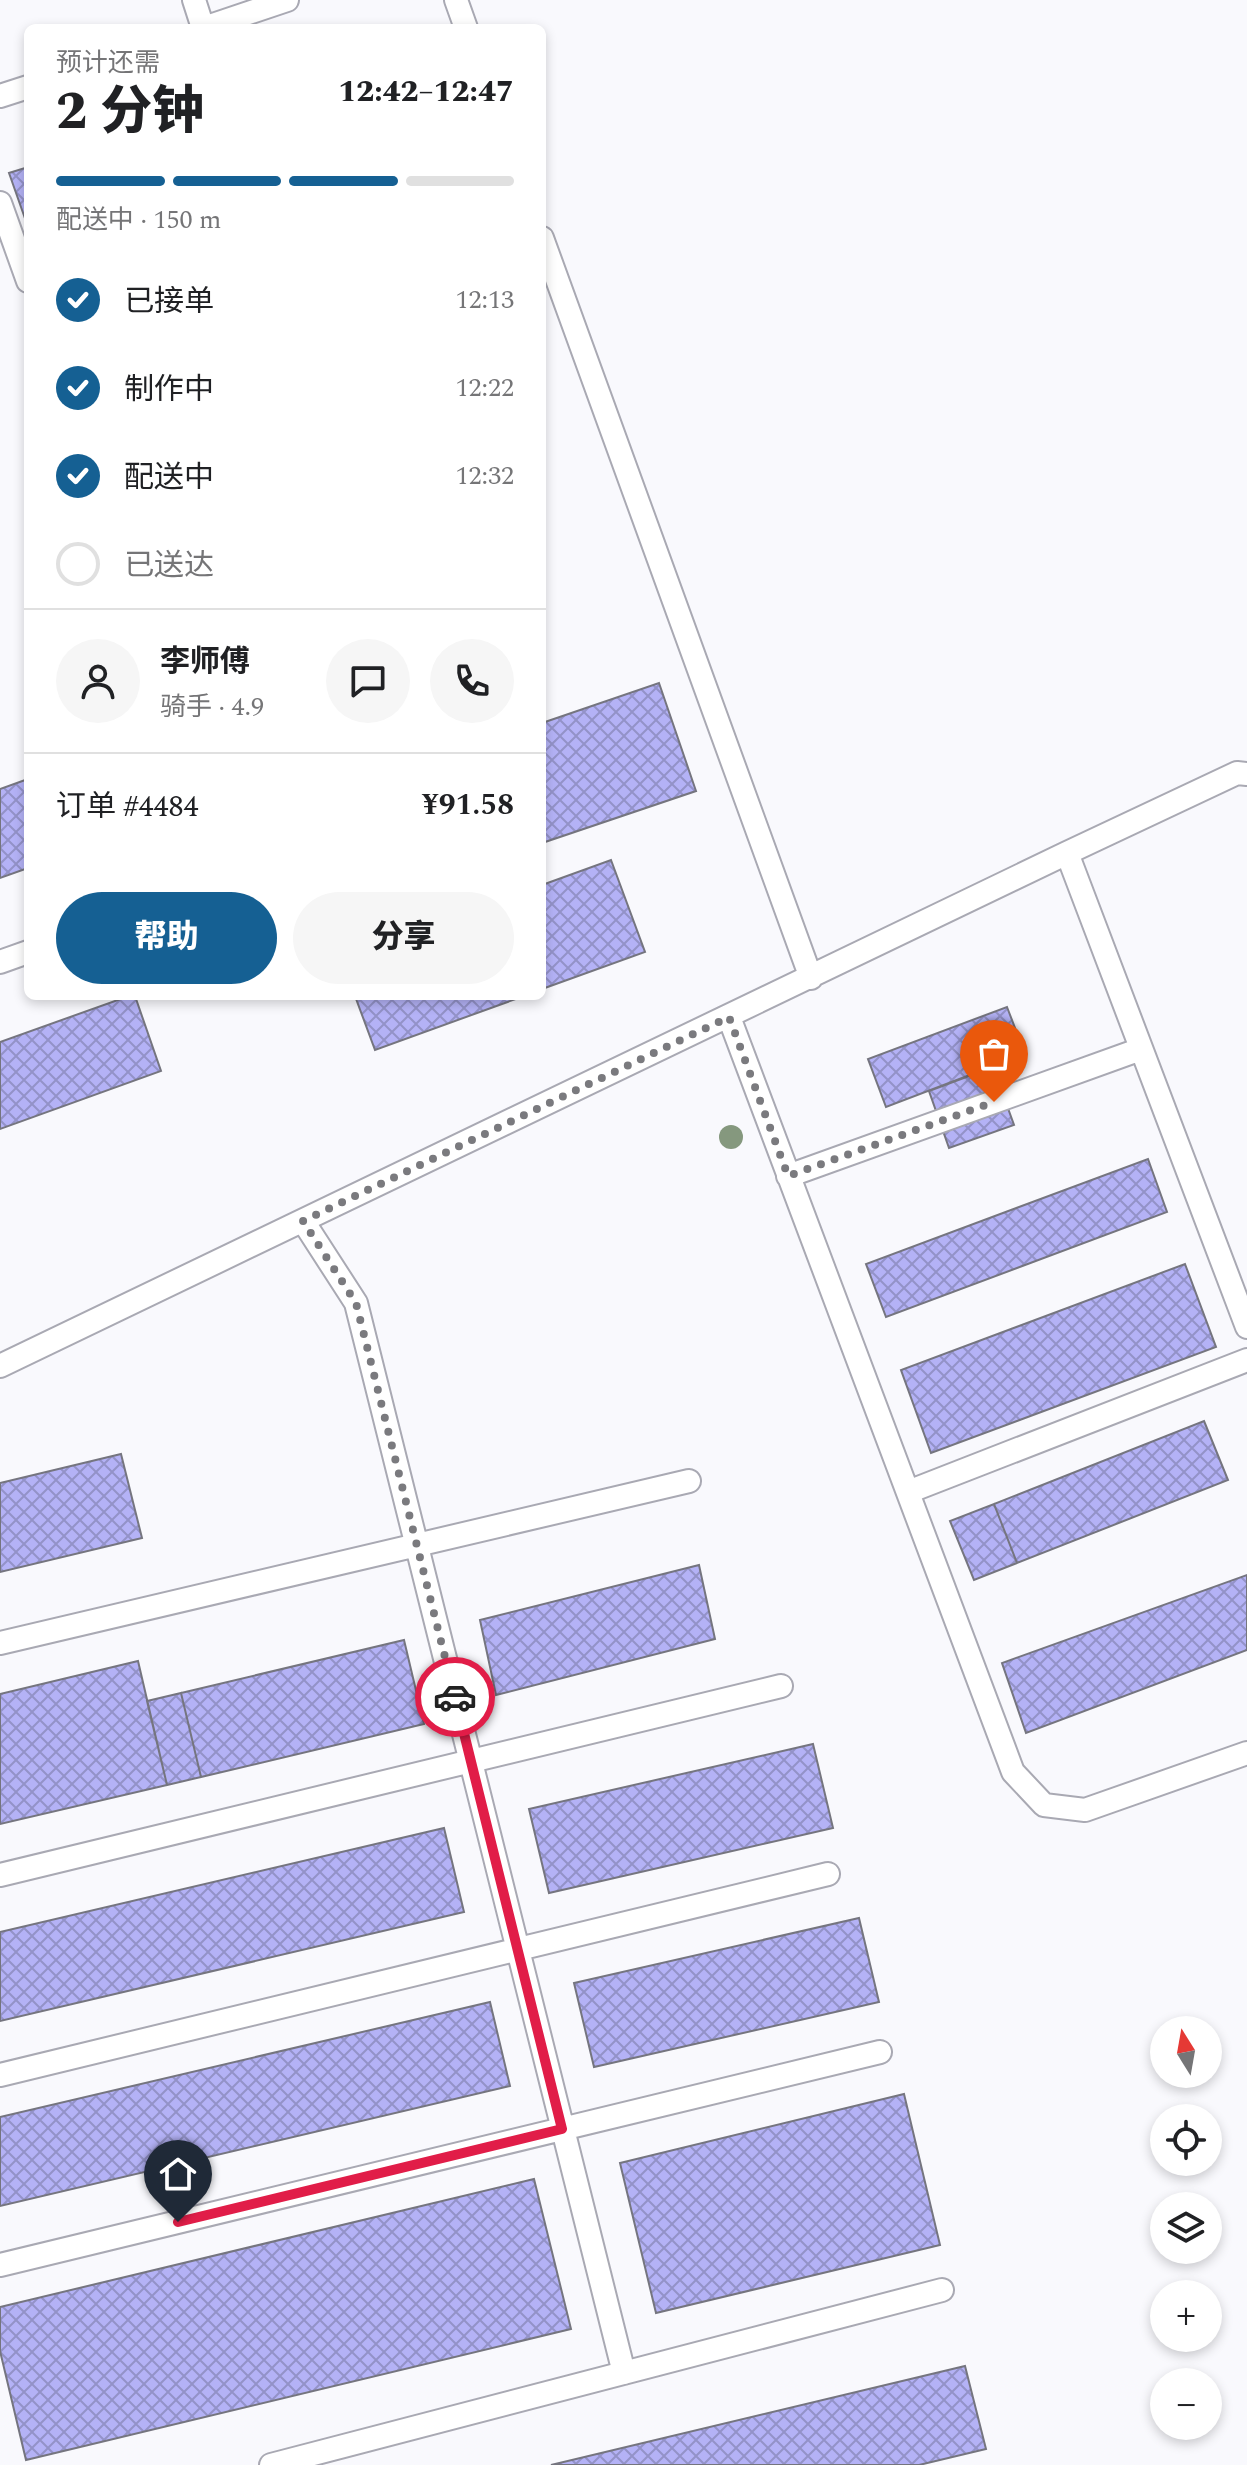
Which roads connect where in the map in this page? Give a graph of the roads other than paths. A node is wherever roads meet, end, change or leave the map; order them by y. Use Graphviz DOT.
graph roads {
  1 [pos="194,0"];
  2 [pos="287,0"];
  3 [pos="456,0"];
  4 [pos="202,24"];
  5 [pos="215,24"];
  6 [pos="465,24"];
  7 [pos="24,88"];
  8 [pos="0,96"];
  9 [pos="0,203"];
  10 [pos="546,249"];
  11 [pos="24,270"];
  12 [pos="1247,774"];
  13 [pos="1067,853"];
  14 [pos="24,953"];
  15 [pos="0,962"];
  16 [pos="811,978"];
  17 [pos="729,1017"];
  18 [pos="1141,1049"];
  19 [pos="788,1176"];
  20 [pos="303,1221"];
  21 [pos="1247,1327"];
  22 [pos="1247,1360"];
  23 [pos="0,1366"];
  24 [pos="689,1481"];
  25 [pos="908,1492"];
  26 [pos="417,1545"];
  27 [pos="0,1643"];
  28 [pos="781,1686"];
  29 [pos="1247,1753"];
  30 [pos="471,1761"];
  31 [pos="828,1874"];
  32 [pos="0,1875"];
  33 [pos="518,1949"];
  34 [pos="880,2052"];
  35 [pos="0,2075"];
  36 [pos="562,2129"];
  37 [pos="0,2265"];
  38 [pos="942,2290"];
  39 [pos="624,2373"];
  40 [pos="271,2465"];
  1 -- 4 [label="lane"];
  2 -- 5 [label="lane"];
  3 -- 6 [label="lane"];
  7 -- 8 [label="lane"];
  9 -- 11 [label="lane"];
  10 -- 16 [label="lane"];
  12 -- 13 [label="lane"];
  13 -- 16 [label="lane"];
  13 -- 18 [label="lane"];
  14 -- 15 [label="lane"];
  16 -- 17 [label="lane"];
  17 -- 19 [label="lane"];
  17 -- 20 [label="lane"];
  18 -- 19 [label="lane"];
  18 -- 21 [label="lane"];
  19 -- 25 [label="lane"];
  20 -- 23 [label="lane"];
  20 -- 26 [label="lane"];
  22 -- 25 [label="lane"];
  24 -- 26 [label="lane"];
  25 -- 29 [label="lane"];
  26 -- 27 [label="lane"];
  26 -- 30 [label="lane"];
  28 -- 30 [label="lane"];
  30 -- 32 [label="lane"];
  30 -- 33 [label="lane"];
  31 -- 33 [label="lane"];
  33 -- 35 [label="lane"];
  33 -- 36 [label="lane"];
  34 -- 36 [label="lane"];
  36 -- 37 [label="lane"];
  36 -- 39 [label="lane"];
  38 -- 39 [label="lane"];
  39 -- 40 [label="lane"];
}
